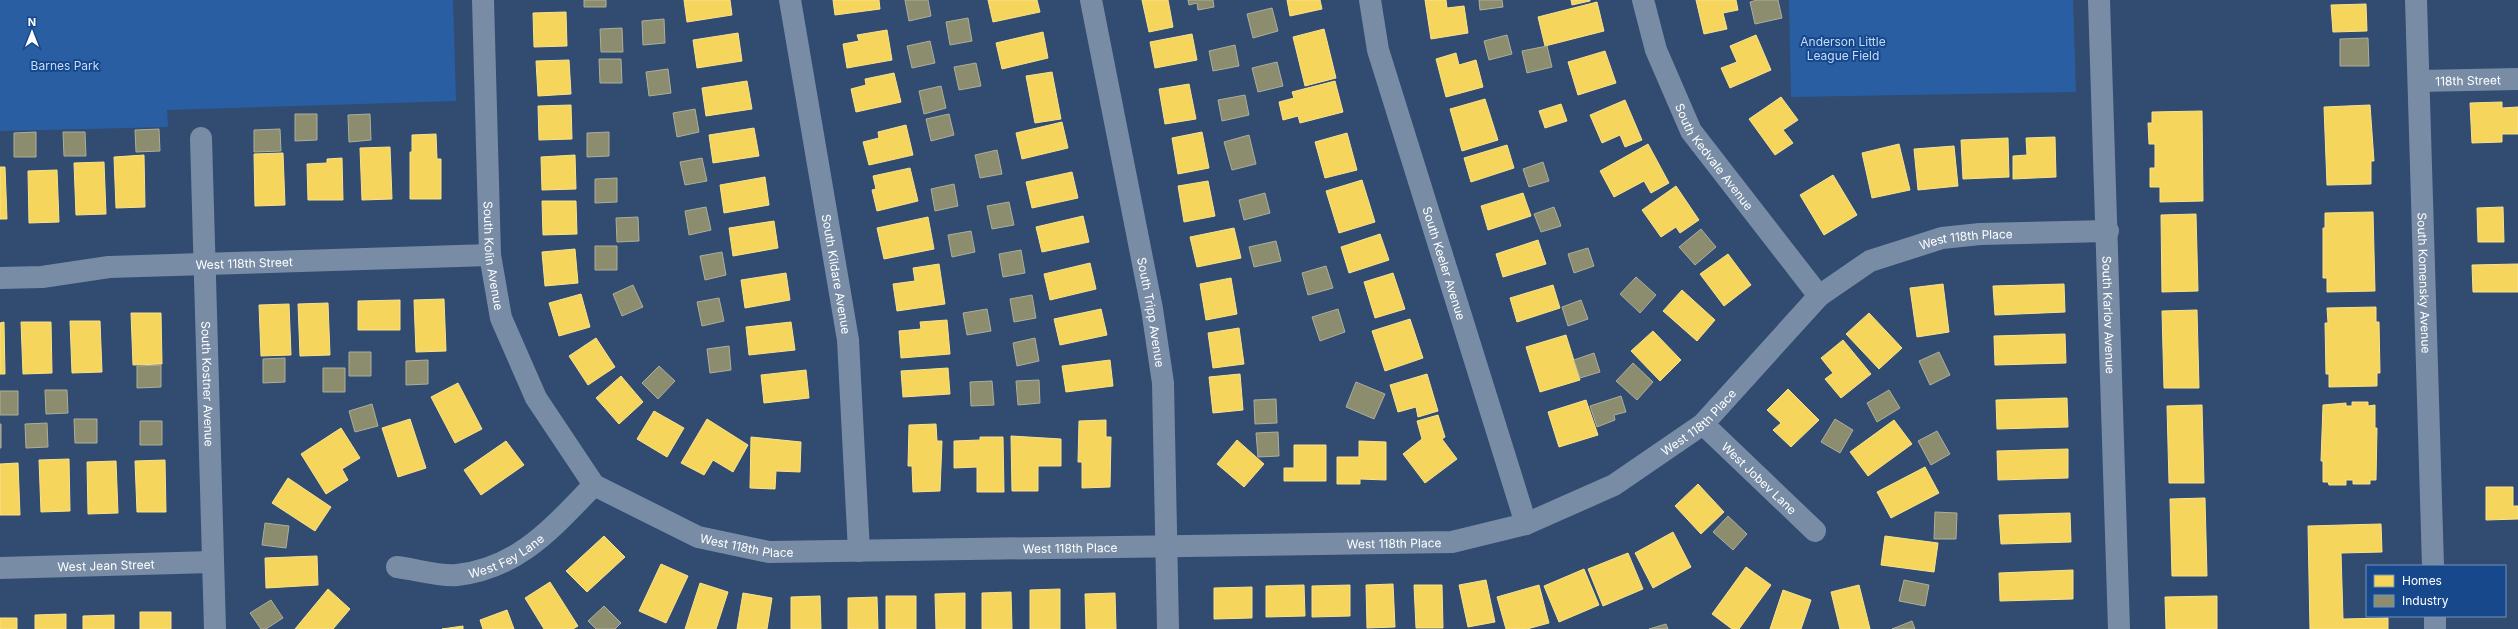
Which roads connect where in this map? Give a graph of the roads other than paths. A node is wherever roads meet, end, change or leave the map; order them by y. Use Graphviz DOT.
graph roads {
  1 [pos="483,0"];
  2 [pos="790,0"];
  3 [pos="1091,0"];
  4 [pos="1370,0"];
  5 [pos="1643,0"];
  6 [pos="2099,0"];
  7 [pos="2416,0"];
  8 [pos="2518,79"];
  9 [pos="2418,81"];
  10 [pos="201,138"];
  11 [pos="2108,231"];
  12 [pos="490,255"];
  13 [pos="206,263"];
  14 [pos="0,278"];
  15 [pos="1819,296"];
  16 [pos="1703,424"];
  17 [pos="594,486"];
  18 [pos="1526,524"];
  19 [pos="1815,532"];
  20 [pos="1165,546"];
  21 [pos="859,551"];
  22 [pos="212,562"];
  23 [pos="2433,565"];
  24 [pos="397,567"];
  25 [pos="0,568"];
  26 [pos="2435,617"];
  27 [pos="215,629"];
  28 [pos="1168,629"];
  29 [pos="2119,629"];
  30 [pos="2435,629"];
  1 -- 12 [label="street, South Kolin Avenue"];
  2 -- 21 [label="street, South Kildare Avenue"];
  3 -- 20 [label="street, South Tripp Avenue"];
  4 -- 18 [label="street, South Keeler Avenue"];
  5 -- 15 [label="street, South Kedvale Avenue"];
  6 -- 11 [label="street, South Karlov Avenue"];
  7 -- 9 [label="street, South Komensky Avenue"];
  8 -- 9 [label="street, 118th Street"];
  9 -- 23 [label="street, South Komensky Avenue"];
  10 -- 13 [label="street, South Kostner Avenue"];
  11 -- 15 [label="street, West 118th Place"];
  11 -- 29 [label="street, South Karlov Avenue"];
  12 -- 13 [label="street, West 118th Street"];
  12 -- 17 [label="street, South Kolin Avenue"];
  13 -- 14 [label="street, West 118th Street"];
  13 -- 22 [label="street, South Kostner Avenue"];
  15 -- 16 [label="street, West 118th Place"];
  16 -- 18 [label="street, West 118th Place"];
  16 -- 19 [label="street, West Jobev Lane"];
  17 -- 21 [label="street, West 118th Place"];
  17 -- 24 [label="street, West Fey Lane"];
  18 -- 20 [label="street, West 118th Place"];
  20 -- 21 [label="street, West 118th Place"];
  20 -- 28 [label="street, South Tripp Avenue"];
  22 -- 25 [label="street, West Jean Street"];
  22 -- 27 [label="street, South Kostner Avenue"];
  26 -- 30 [label="street"];
}
